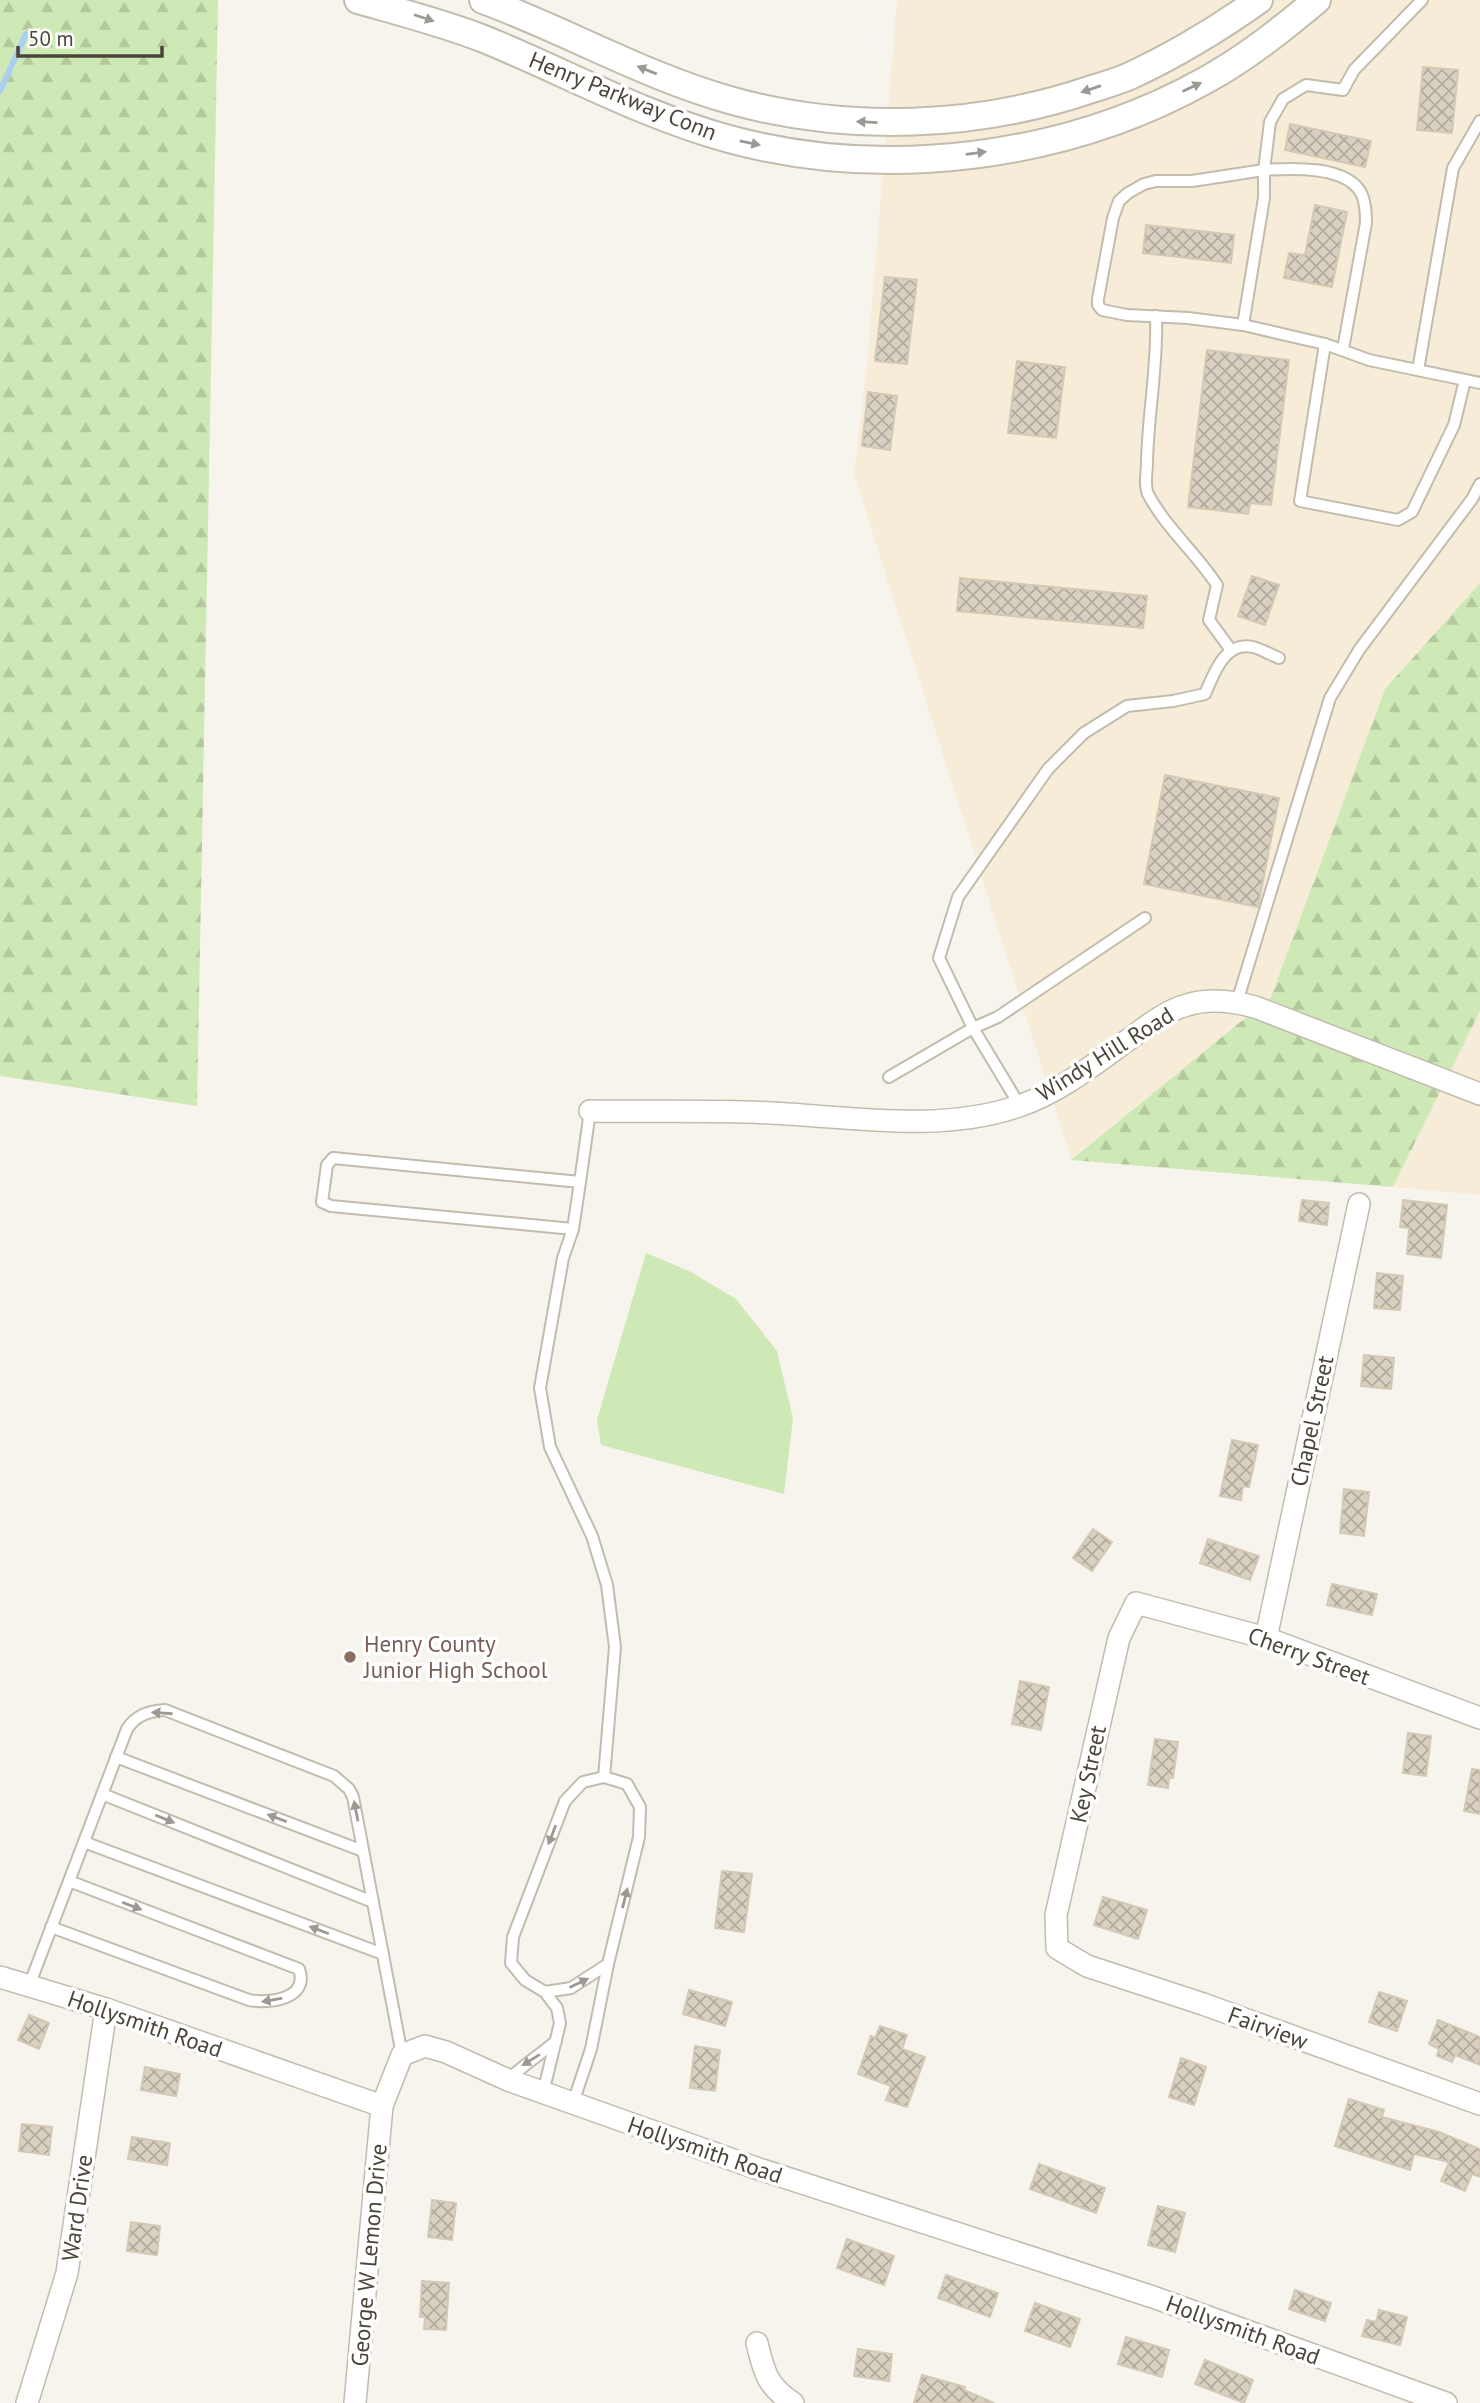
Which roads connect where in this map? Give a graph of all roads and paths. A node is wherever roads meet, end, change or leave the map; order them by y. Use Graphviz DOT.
graph roads {
  1 [pos="358,0"];
  2 [pos="483,0"];
  3 [pos="1259,0"];
  4 [pos="1317,0"];
  5 [pos="1422,0"];
  6 [pos="1480,121"];
  7 [pos="1264,170"];
  8 [pos="1156,316"];
  9 [pos="1243,325"];
  10 [pos="1325,344"];
  11 [pos="1343,349"];
  12 [pos="1418,370"];
  13 [pos="1465,380"];
  14 [pos="1480,383"];
  15 [pos="1480,484"];
  16 [pos="1231,650"];
  17 [pos="1279,658"];
  18 [pos="1145,918"];
  19 [pos="1237,1002"];
  20 [pos="973,1028"];
  21 [pos="889,1077"];
  22 [pos="1480,1094"];
  23 [pos="1020,1106"];
  24 [pos="590,1111"];
  25 [pos="580,1182"];
  26 [pos="1359,1204"];
  27 [pos="573,1229"];
  28 [pos="1136,1603"];
  29 [pos="1266,1638"];
  30 [pos="1480,1718"];
  31 [pos="116,1757"];
  32 [pos="604,1777"];
  33 [pos="102,1794"];
  34 [pos="84,1842"];
  35 [pos="363,1851"];
  36 [pos="69,1881"];
  37 [pos="373,1902"];
  38 [pos="51,1927"];
  39 [pos="1057,1948"];
  40 [pos="383,1954"];
  41 [pos="608,1964"];
  42 [pos="0,1977"];
  43 [pos="29,1986"];
  44 [pos="545,1992"];
  45 [pos="106,2009"];
  46 [pos="556,2041"];
  47 [pos="402,2054"];
  48 [pos="508,2080"];
  49 [pos="543,2093"];
  50 [pos="572,2103"];
  51 [pos="1480,2104"];
  52 [pos="382,2106"];
  53 [pos="757,2343"];
  54 [pos="26,2403"];
  55 [pos="355,2403"];
  56 [pos="793,2403"];
  57 [pos="1446,2403"];
  1 -- 4 [label="street, Henry Parkway Conn, one-way"];
  3 -- 2 [label="street, Henry Parkway Conn, one-way"];
  5 -- 7 [label="lane"];
  6 -- 12 [label="lane"];
  7 -- 8 [label="lane"];
  7 -- 9 [label="lane"];
  7 -- 11 [label="lane"];
  8 -- 9 [label="lane"];
  8 -- 16 [label="lane"];
  9 -- 10 [label="lane"];
  10 -- 11 [label="lane"];
  10 -- 13 [label="lane"];
  11 -- 12 [label="lane"];
  12 -- 13 [label="lane"];
  13 -- 14 [label="lane"];
  15 -- 19 [label="lane"];
  16 -- 17 [label="lane"];
  16 -- 20 [label="lane"];
  18 -- 20 [label="lane"];
  19 -- 22 [label="street, Windy Hill Road"];
  19 -- 23 [label="street, Windy Hill Road"];
  20 -- 21 [label="lane"];
  20 -- 23 [label="lane"];
  23 -- 24 [label="street, Windy Hill Road"];
  24 -- 25 [label="lane"];
  25 -- 27 [label="lane"];
  25 -- 27 [label="lane"];
  26 -- 29 [label="street, Chapel Street"];
  27 -- 32 [label="lane"];
  28 -- 29 [label="street, Cherry Street"];
  28 -- 39 [label="street, Key Street"];
  29 -- 30 [label="street, Cherry Street"];
  31 -- 33 [label="lane"];
  35 -- 31 [label="lane, one-way"];
  35 -- 31 [label="lane, one-way"];
  41 -- 32 [label="lane, one-way"];
  32 -- 44 [label="lane, one-way"];
  33 -- 34 [label="lane"];
  33 -- 37 [label="lane, one-way"];
  34 -- 36 [label="lane"];
  40 -- 34 [label="lane, one-way"];
  35 -- 37 [label="lane"];
  36 -- 38 [label="lane"];
  36 -- 38 [label="lane, one-way"];
  37 -- 40 [label="lane"];
  38 -- 43 [label="lane"];
  39 -- 51 [label="street, Fairview"];
  40 -- 47 [label="lane"];
  44 -- 41 [label="lane, one-way"];
  41 -- 50 [label="lane"];
  42 -- 43 [label="street, Hollysmith Road"];
  43 -- 45 [label="street, Hollysmith Road"];
  44 -- 46 [label="lane"];
  45 -- 52 [label="street, Hollysmith Road"];
  45 -- 54 [label="street, Ward Drive"];
  46 -- 48 [label="lane, one-way"];
  46 -- 49 [label="lane"];
  47 -- 48 [label="street, Hollysmith Road"];
  47 -- 52 [label="street"];
  48 -- 49 [label="street, Hollysmith Road"];
  49 -- 50 [label="street, Hollysmith Road"];
  50 -- 57 [label="street, Hollysmith Road"];
  52 -- 55 [label="street, George W Lemon Drive"];
  53 -- 56 [label="street"];
}
